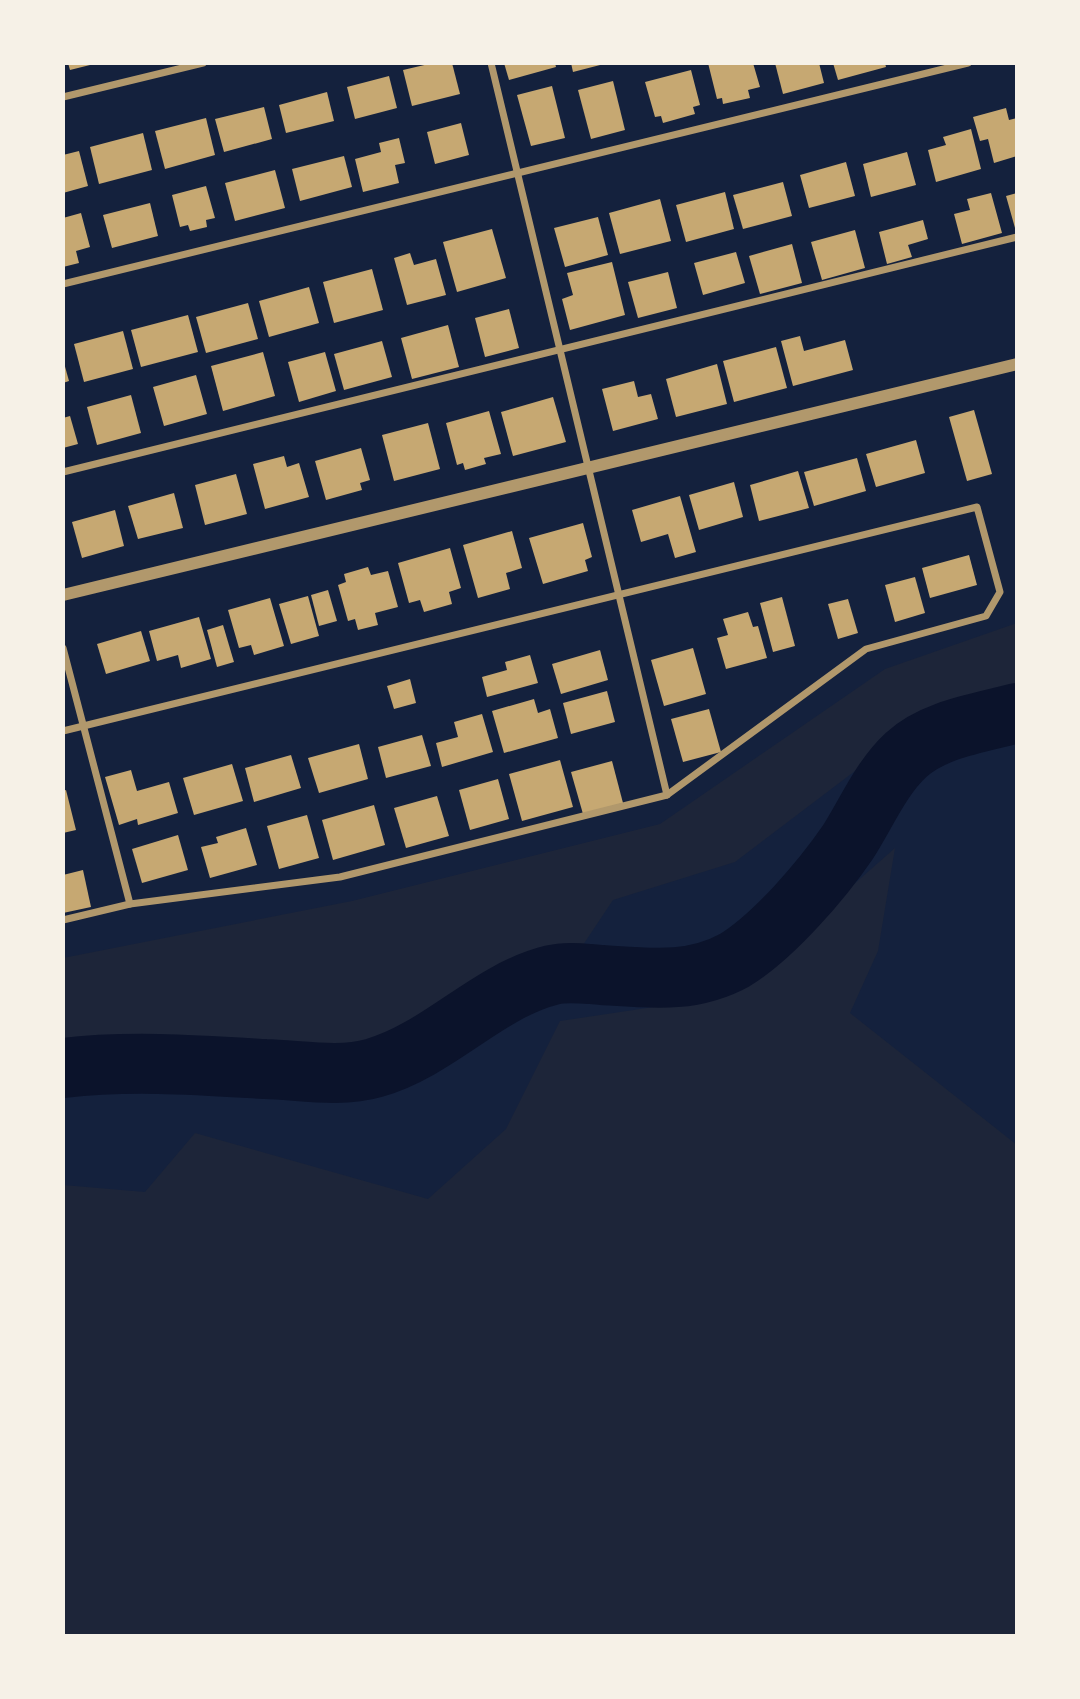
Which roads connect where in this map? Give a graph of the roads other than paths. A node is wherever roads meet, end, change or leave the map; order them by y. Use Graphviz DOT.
graph roads {
  1 [pos="203,63"];
  2 [pos="491,63"];
  3 [pos="968,63"];
  4 [pos="63,97"];
  5 [pos="517,172"];
  6 [pos="1017,237"];
  7 [pos="63,284"];
  8 [pos="560,350"];
  9 [pos="1017,364"];
  10 [pos="588,470"];
  11 [pos="63,472"];
  12 [pos="63,595"];
  13 [pos="619,595"];
  14 [pos="63,648"];
  15 [pos="83,726"];
  16 [pos="63,731"];
  17 [pos="667,795"];
  18 [pos="130,904"];
  19 [pos="63,920"];
  1 -- 4 [label="street"];
  2 -- 5 [label="street"];
  3 -- 5 [label="street"];
  5 -- 7 [label="street"];
  5 -- 8 [label="street"];
  6 -- 8 [label="street"];
  8 -- 10 [label="street"];
  8 -- 11 [label="street"];
  9 -- 10 [label="street"];
  10 -- 12 [label="street"];
  10 -- 13 [label="street"];
  13 -- 15 [label="street"];
  13 -- 17 [label="street"];
  13 -- 17 [label="street"];
  14 -- 15 [label="street"];
  15 -- 16 [label="street"];
  15 -- 18 [label="street"];
  17 -- 18 [label="street"];
  18 -- 19 [label="street"];
}
